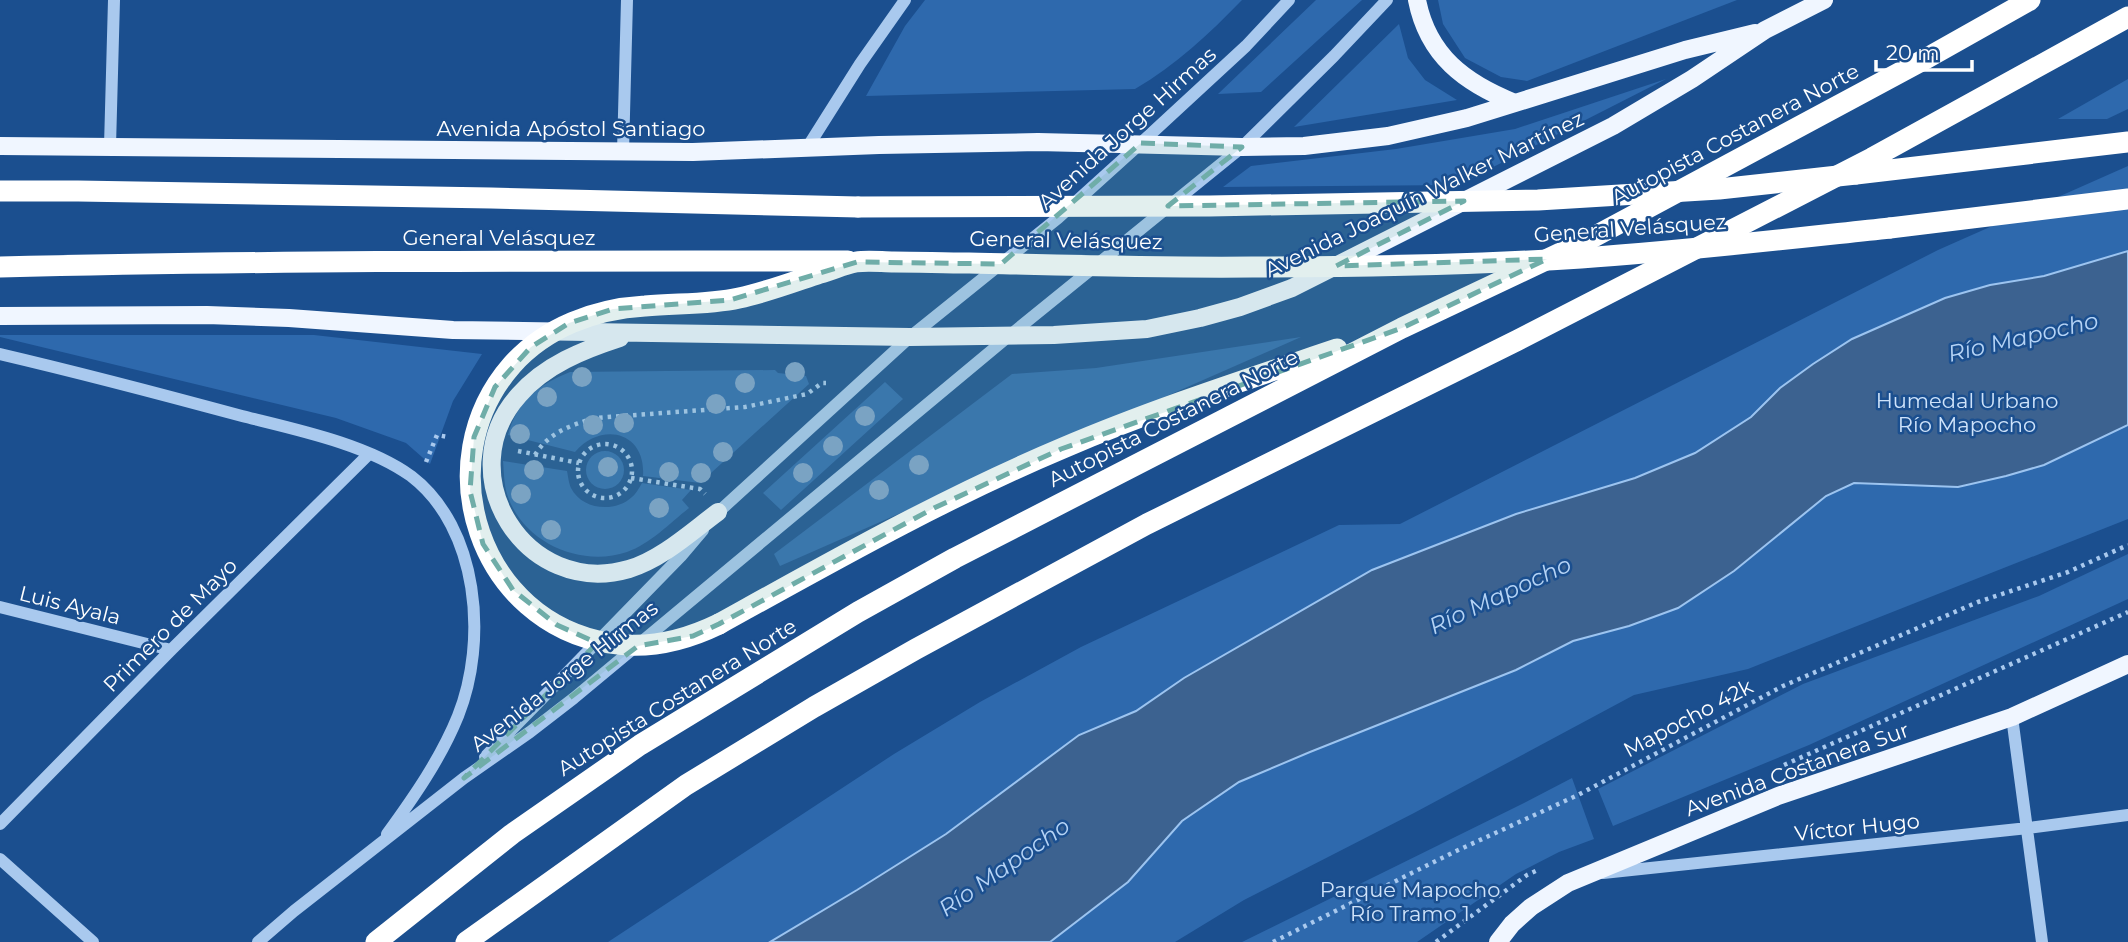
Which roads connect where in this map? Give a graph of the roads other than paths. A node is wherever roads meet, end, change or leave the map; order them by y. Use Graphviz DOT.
graph roads {
  1 [pos="114,0"];
  2 [pos="627,0"];
  3 [pos="905,0"];
  4 [pos="1289,0"];
  5 [pos="1387,0"];
  6 [pos="1417,0"];
  7 [pos="1824,0"];
  8 [pos="2031,0"];
  9 [pos="2128,17"];
  10 [pos="1765,30"];
  11 [pos="1515,103"];
  12 [pos="2128,142"];
  13 [pos="1141,143"];
  14 [pos="0,146"];
  15 [pos="110,146"];
  16 [pos="1242,147"];
  17 [pos="807,148"];
  18 [pos="623,152"];
  19 [pos="0,191"];
  20 [pos="2128,199"];
  21 [pos="857,261"];
  22 [pos="0,267"];
  23 [pos="0,316"];
  24 [pos="1402,328"];
  25 [pos="633,333"];
  26 [pos="1009,336"];
  27 [pos="910,337"];
  28 [pos="0,354"];
  29 [pos="369,454"];
  30 [pos="718,512"];
  31 [pos="0,607"];
  32 [pos="171,650"];
  33 [pos="2128,664"];
  34 [pos="2012,717"];
  35 [pos="464,778"];
  36 [pos="2128,815"];
  37 [pos="0,824"];
  38 [pos="2028,828"];
  39 [pos="377,848"];
  40 [pos="0,859"];
  41 [pos="1589,875"];
  42 [pos="93,942"];
  43 [pos="258,942"];
  44 [pos="376,942"];
  45 [pos="466,942"];
  46 [pos="1498,942"];
  47 [pos="2042,942"];
  1 -- 15 [label="street"];
  2 -- 18 [label="street"];
  3 -- 17 [label="street"];
  4 -- 13 [label="street, Avenida Jorge Hirmas"];
  5 -- 16 [label="street, Avenida Jorge Hirmas"];
  6 -- 11 [label="main road"];
  7 -- 10 [label="main road, Avenida Joaquín Walker Martínez"];
  8 -- 24 [label="highway, Autopista Costanera Norte"];
  9 -- 45 [label="highway"];
  10 -- 11 [label="main road, Avenida Joaquín Walker Martínez"];
  10 -- 26 [label="main road, Avenida Joaquín Walker Martínez"];
  11 -- 16 [label="main road, Avenida Joaquín Walker Martínez"];
  12 -- 19 [label="highway, General Velásquez, bridge"];
  13 -- 16 [label="main road, Avenida Joaquín Walker Martínez"];
  13 -- 17 [label="main road, Avenida Apóstol Santiago"];
  13 -- 27 [label="street, Avenida Jorge Hirmas"];
  14 -- 15 [label="main road, Avenida Apóstol Santiago"];
  15 -- 18 [label="main road, Avenida Apóstol Santiago"];
  16 -- 26 [label="street, Avenida Jorge Hirmas"];
  17 -- 18 [label="main road, Avenida Apóstol Santiago"];
  20 -- 21 [label="highway, General Velásquez, bridge"];
  21 -- 22 [label="highway, General Velásquez"];
  21 -- 24 [label="highway, bridge"];
  23 -- 25 [label="main road"];
  24 -- 44 [label="highway, Autopista Costanera Norte"];
  25 -- 27 [label="main road"];
  25 -- 30 [label="main road"];
  26 -- 27 [label="main road, Avenida Joaquín Walker Martínez"];
  26 -- 35 [label="street, Avenida Jorge Hirmas"];
  27 -- 30 [label="street, Avenida Jorge Hirmas"];
  28 -- 29 [label="street"];
  29 -- 32 [label="street, Primero de Mayo"];
  29 -- 39 [label="street"];
  30 -- 35 [label="street, Avenida Jorge Hirmas"];
  31 -- 32 [label="street, Luis Ayala"];
  32 -- 37 [label="street, Primero de Mayo"];
  33 -- 34 [label="main road, Avenida Costanera Sur"];
  34 -- 38 [label="street"];
  34 -- 41 [label="main road, Avenida Costanera Sur"];
  35 -- 39 [label="street"];
  36 -- 38 [label="street, Víctor Hugo"];
  38 -- 41 [label="street, Víctor Hugo"];
  38 -- 47 [label="street"];
  39 -- 43 [label="street"];
  40 -- 42 [label="street"];
  41 -- 46 [label="main road, Avenida Costanera Sur"];
}
